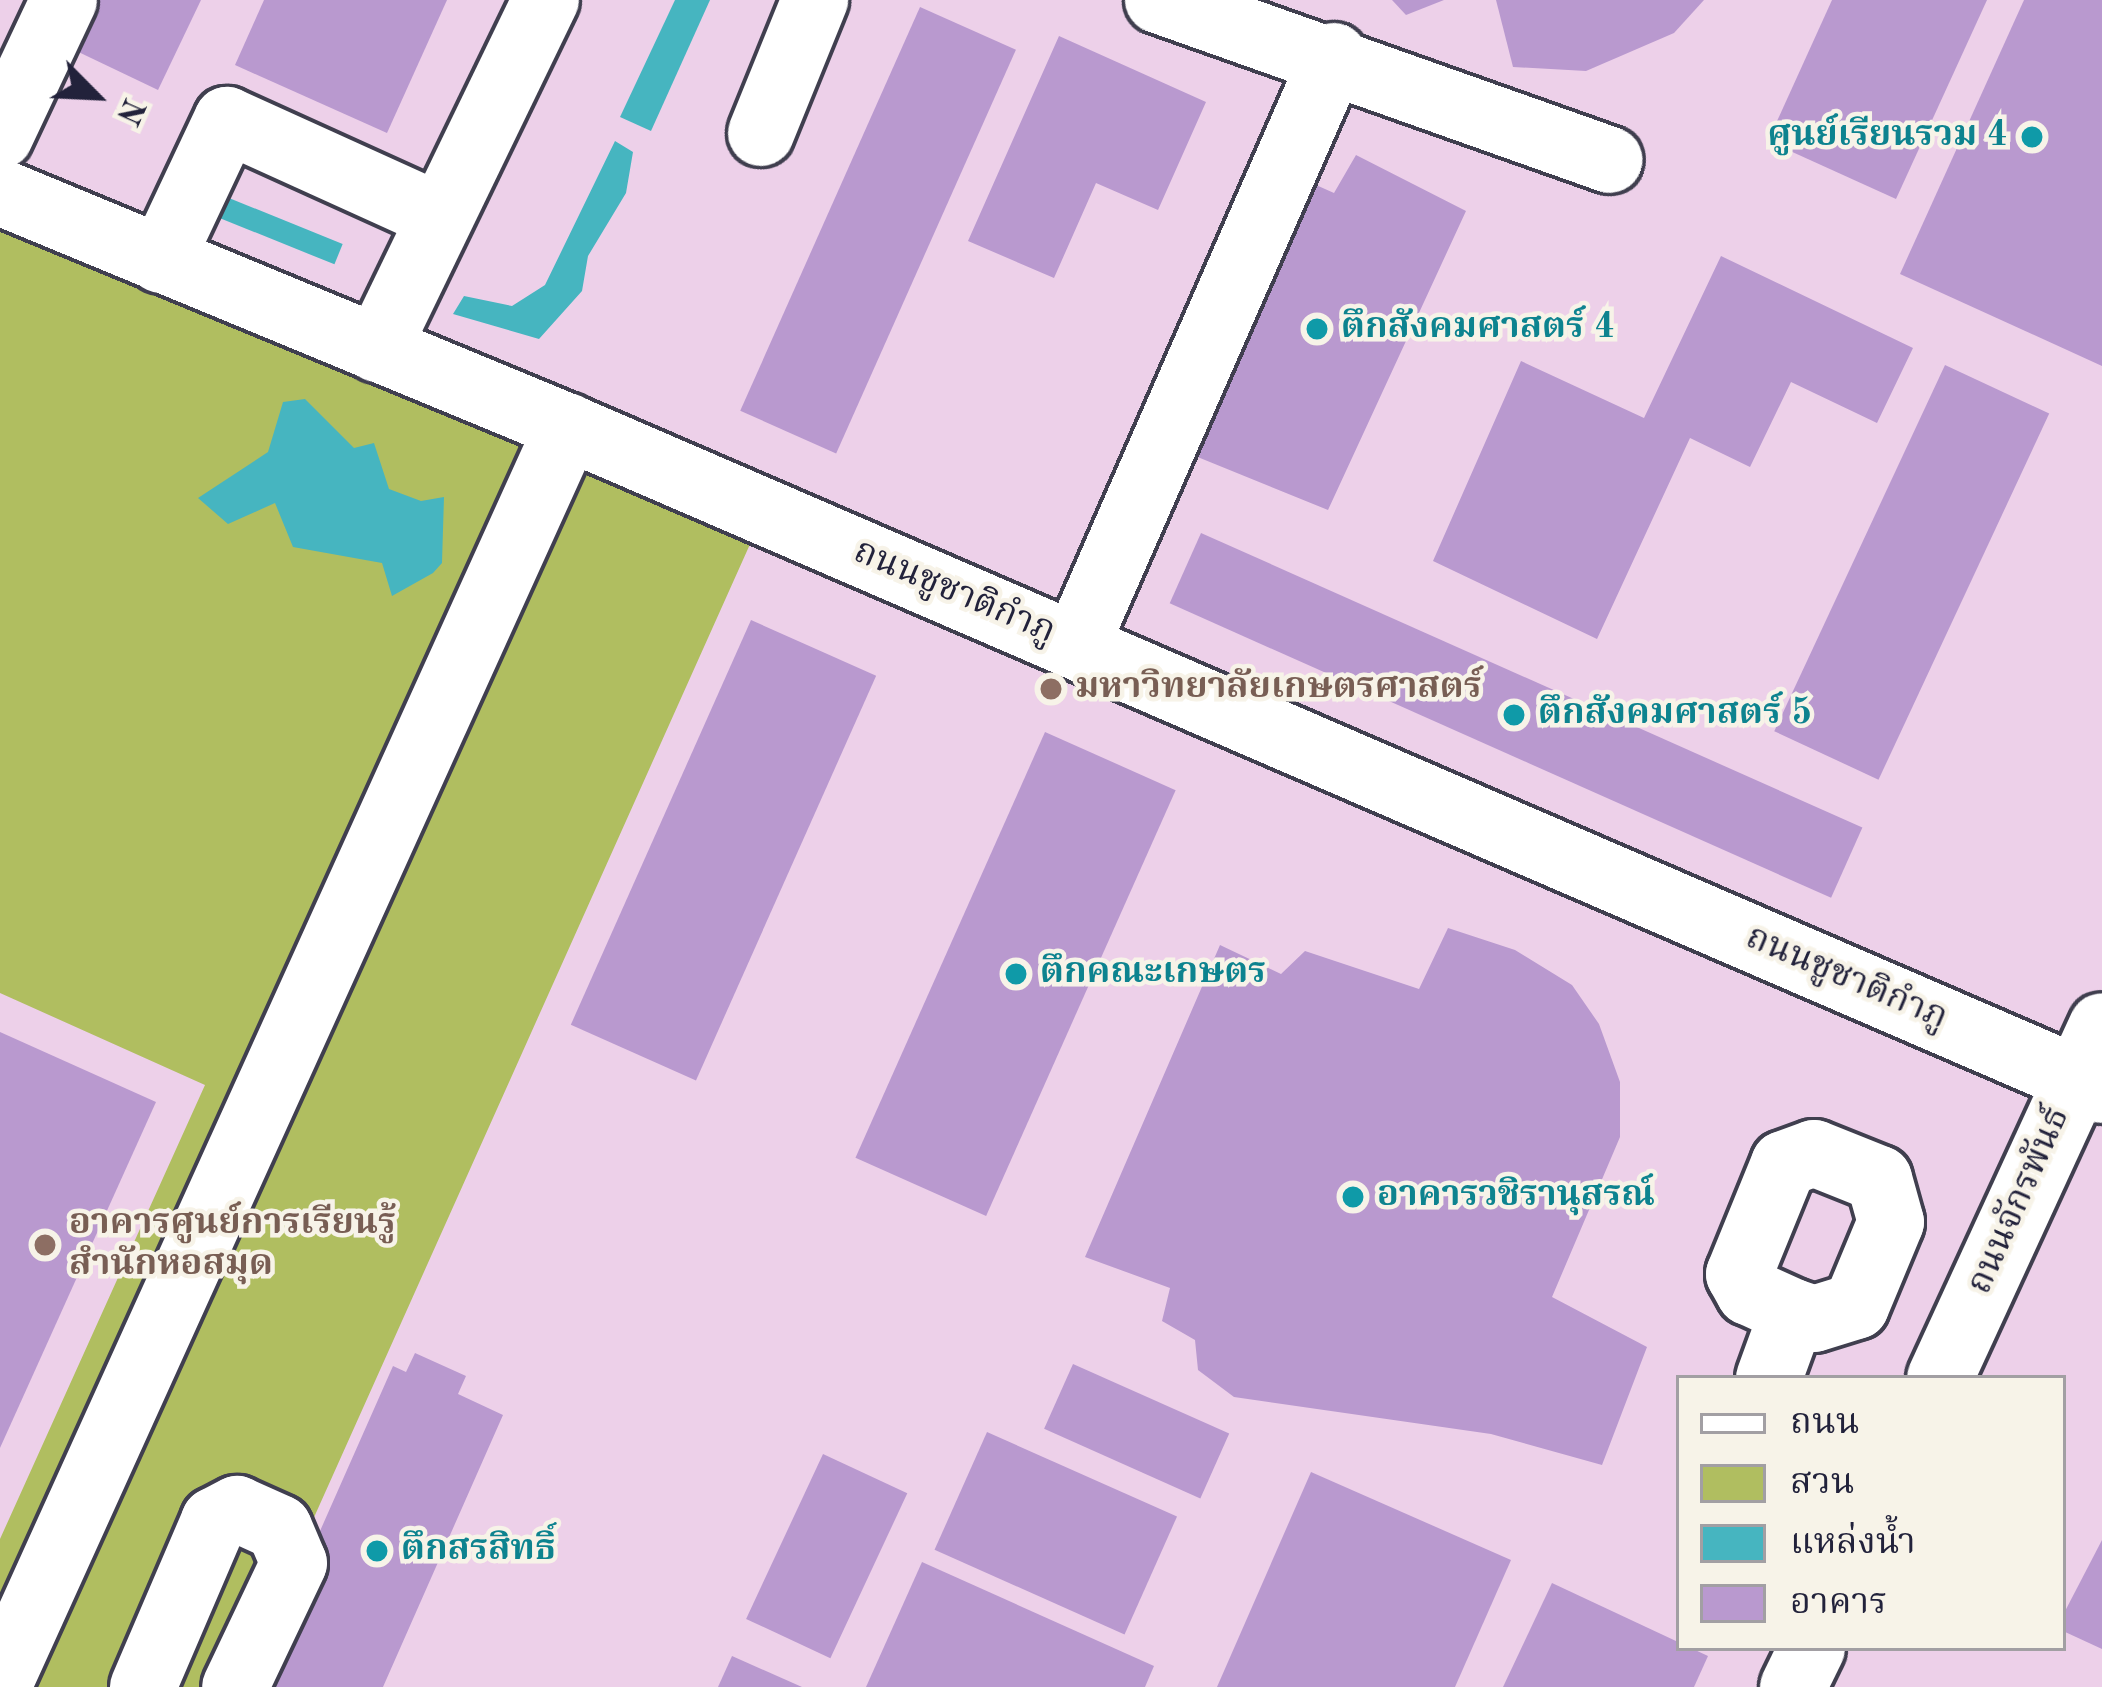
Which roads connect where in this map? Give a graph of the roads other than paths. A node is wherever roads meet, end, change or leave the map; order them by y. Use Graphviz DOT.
graph roads {
  1 [pos="64,0"];
  2 [pos="546,0"];
  3 [pos="815,0"];
  4 [pos="1165,1"];
  5 [pos="1334,56"];
  6 [pos="761,134"];
  7 [pos="0,136"];
  8 [pos="1610,160"];
  9 [pos="0,192"];
  10 [pos="439,216"];
  11 [pos="161,260"];
  12 [pos="377,349"];
  13 [pos="568,427"];
  14 [pos="1076,645"];
  15 [pos="2093,1065"];
  16 [pos="1793,1312"];
  17 [pos="1770,1375"];
  18 [pos="1941,1375"];
  19 [pos="1811,1651"];
  20 [pos="0,1682"];
  21 [pos="143,1687"];
  22 [pos="236,1687"];
  23 [pos="1793,1687"];
  1 -- 7 [label="lane"];
  2 -- 10 [label="lane"];
  3 -- 6 [label="lane"];
  4 -- 5 [label="lane"];
  5 -- 8 [label="lane"];
  5 -- 14 [label="lane"];
  9 -- 11 [label="lane, ถนนชูชาติกำภู"];
  10 -- 11 [label="lane"];
  10 -- 12 [label="lane"];
  11 -- 12 [label="lane, ถนนชูชาติกำภู"];
  12 -- 13 [label="lane, ถนนชูชาติกำภู"];
  13 -- 14 [label="lane, ถนนชูชาติกำภู"];
  13 -- 20 [label="lane"];
  14 -- 15 [label="lane, ถนนชูชาติกำภู"];
  15 -- 18 [label="lane, ถนนจักรพันธ์"];
  16 -- 17 [label="lane"];
  19 -- 23 [label="lane"];
  21 -- 22 [label="lane"];
}
